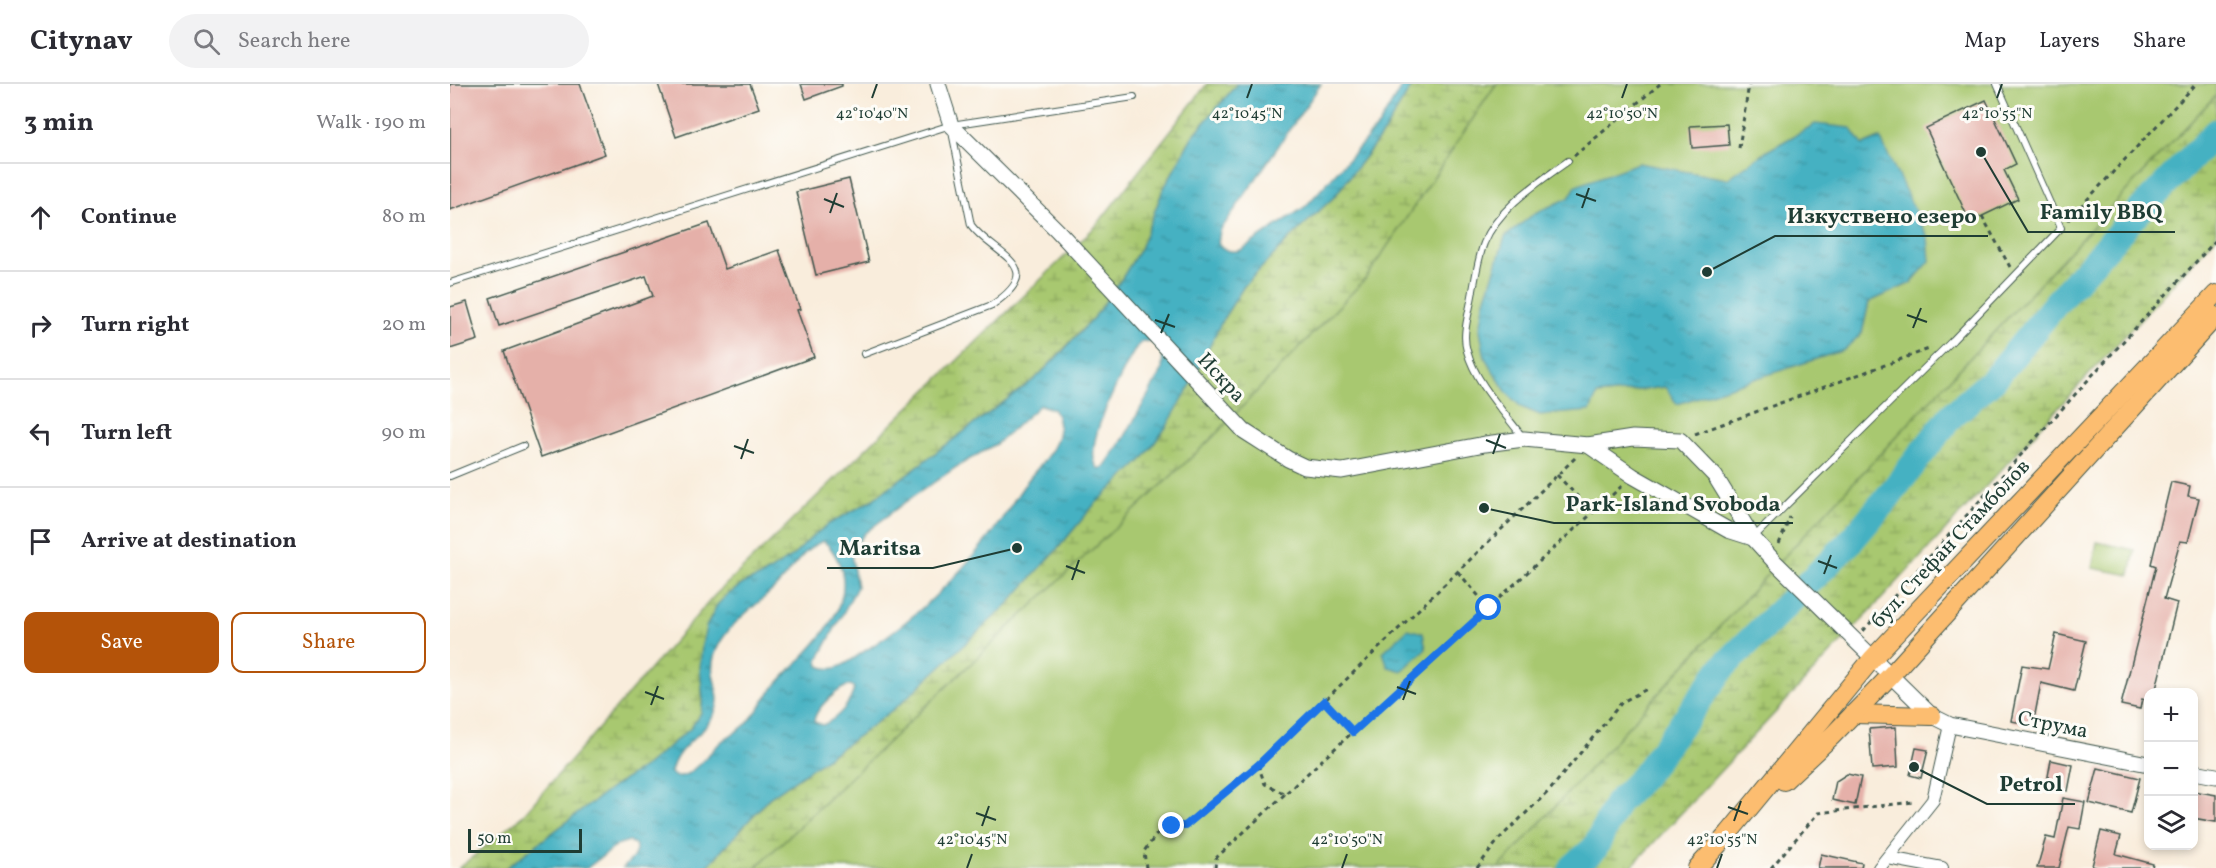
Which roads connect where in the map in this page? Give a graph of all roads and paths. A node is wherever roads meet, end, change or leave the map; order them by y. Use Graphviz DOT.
graph roads {
  1 [pos="938,84"];
  2 [pos="1660,84"];
  3 [pos="1749,84"];
  4 [pos="1996,84"];
  5 [pos="2196,84"];
  6 [pos="1134,97"];
  7 [pos="951,125"];
  8 [pos="1739,148"];
  9 [pos="1568,160"];
  10 [pos="1982,216"];
  11 [pos="2061,228"];
  12 [pos="2216,240"];
  13 [pos="2015,276"];
  14 [pos="450,283"];
  15 [pos="2216,294"];
  16 [pos="2216,316"];
  17 [pos="1953,340"];
  18 [pos="864,354"];
  19 [pos="1524,439"];
  20 [pos="1680,440"];
  21 [pos="1588,445"];
  22 [pos="523,446"];
  23 [pos="450,476"];
  24 [pos="1557,476"];
  25 [pos="1634,476"];
  26 [pos="1800,491"];
  27 [pos="1593,513"];
  28 [pos="1754,538"];
  29 [pos="1773,560"];
  30 [pos="1458,572"];
  31 [pos="1489,608"];
  32 [pos="1854,641"];
  33 [pos="1872,659"];
  34 [pos="1890,675"];
  35 [pos="1649,688"];
  36 [pos="1324,701"];
  37 [pos="1853,714"];
  38 [pos="1932,716"];
  39 [pos="1950,725"];
  40 [pos="1353,732"];
  41 [pos="2144,763"];
  42 [pos="1258,765"];
  43 [pos="2198,773"];
  44 [pos="2216,776"];
  45 [pos="1285,794"];
  46 [pos="1933,800"];
  47 [pos="1728,834"];
  48 [pos="1888,858"];
  49 [pos="1146,868"];
  50 [pos="1215,868"];
  51 [pos="1477,868"];
  52 [pos="1697,868"];
  53 [pos="1771,868"];
  54 [pos="1879,868"];
  55 [pos="1942,868"];
  1 -- 7 [label="street, Искра"];
  2 -- 9 [label="path"];
  3 -- 8 [label="path"];
  4 -- 11 [label="lane"];
  5 -- 11 [label="path"];
  6 -- 7 [label="lane"];
  7 -- 14 [label="lane"];
  7 -- 18 [label="lane"];
  7 -- 19 [label="street, Искра"];
  9 -- 19 [label="lane"];
  10 -- 13 [label="path"];
  11 -- 13 [label="lane"];
  12 -- 32 [label="path"];
  13 -- 17 [label="lane"];
  15 -- 33 [label="main road, бул. Стефан Стамболов"];
  16 -- 34 [label="main road, бул. Стефан Стамболов"];
  17 -- 20 [label="path"];
  17 -- 26 [label="lane"];
  19 -- 21 [label="street, Искра"];
  20 -- 21 [label="street"];
  20 -- 28 [label="street, Струма"];
  21 -- 24 [label="path"];
  21 -- 25 [label="street"];
  22 -- 23 [label="lane"];
  24 -- 27 [label="path"];
  24 -- 30 [label="path"];
  25 -- 27 [label="path"];
  25 -- 28 [label="street"];
  26 -- 28 [label="lane"];
  26 -- 29 [label="path"];
  27 -- 31 [label="path"];
  28 -- 29 [label="street, Струма"];
  29 -- 32 [label="street, Струма"];
  30 -- 31 [label="path"];
  30 -- 36 [label="path"];
  31 -- 40 [label="path"];
  32 -- 33 [label="street, Струма"];
  33 -- 34 [label="street, Струма"];
  33 -- 47 [label="main road, бул. Стефан Стамболов"];
  34 -- 37 [label="main road, бул. Стефан Стамболов"];
  34 -- 38 [label="street, Струма"];
  35 -- 51 [label="path"];
  36 -- 40 [label="path"];
  36 -- 42 [label="path"];
  37 -- 38 [label="main road"];
  37 -- 47 [label="main road, бул. Стефан Стамболов"];
  38 -- 39 [label="street, Струма"];
  39 -- 41 [label="street, Струма"];
  39 -- 46 [label="street"];
  40 -- 45 [label="path"];
  42 -- 45 [label="path"];
  42 -- 49 [label="path"];
  43 -- 44 [label="street"];
  45 -- 50 [label="path"];
  46 -- 48 [label="street"];
  46 -- 53 [label="path"];
  47 -- 52 [label="main road, бул. Стефан Стамболов"];
  48 -- 54 [label="street"];
  48 -- 55 [label="street"];
}
